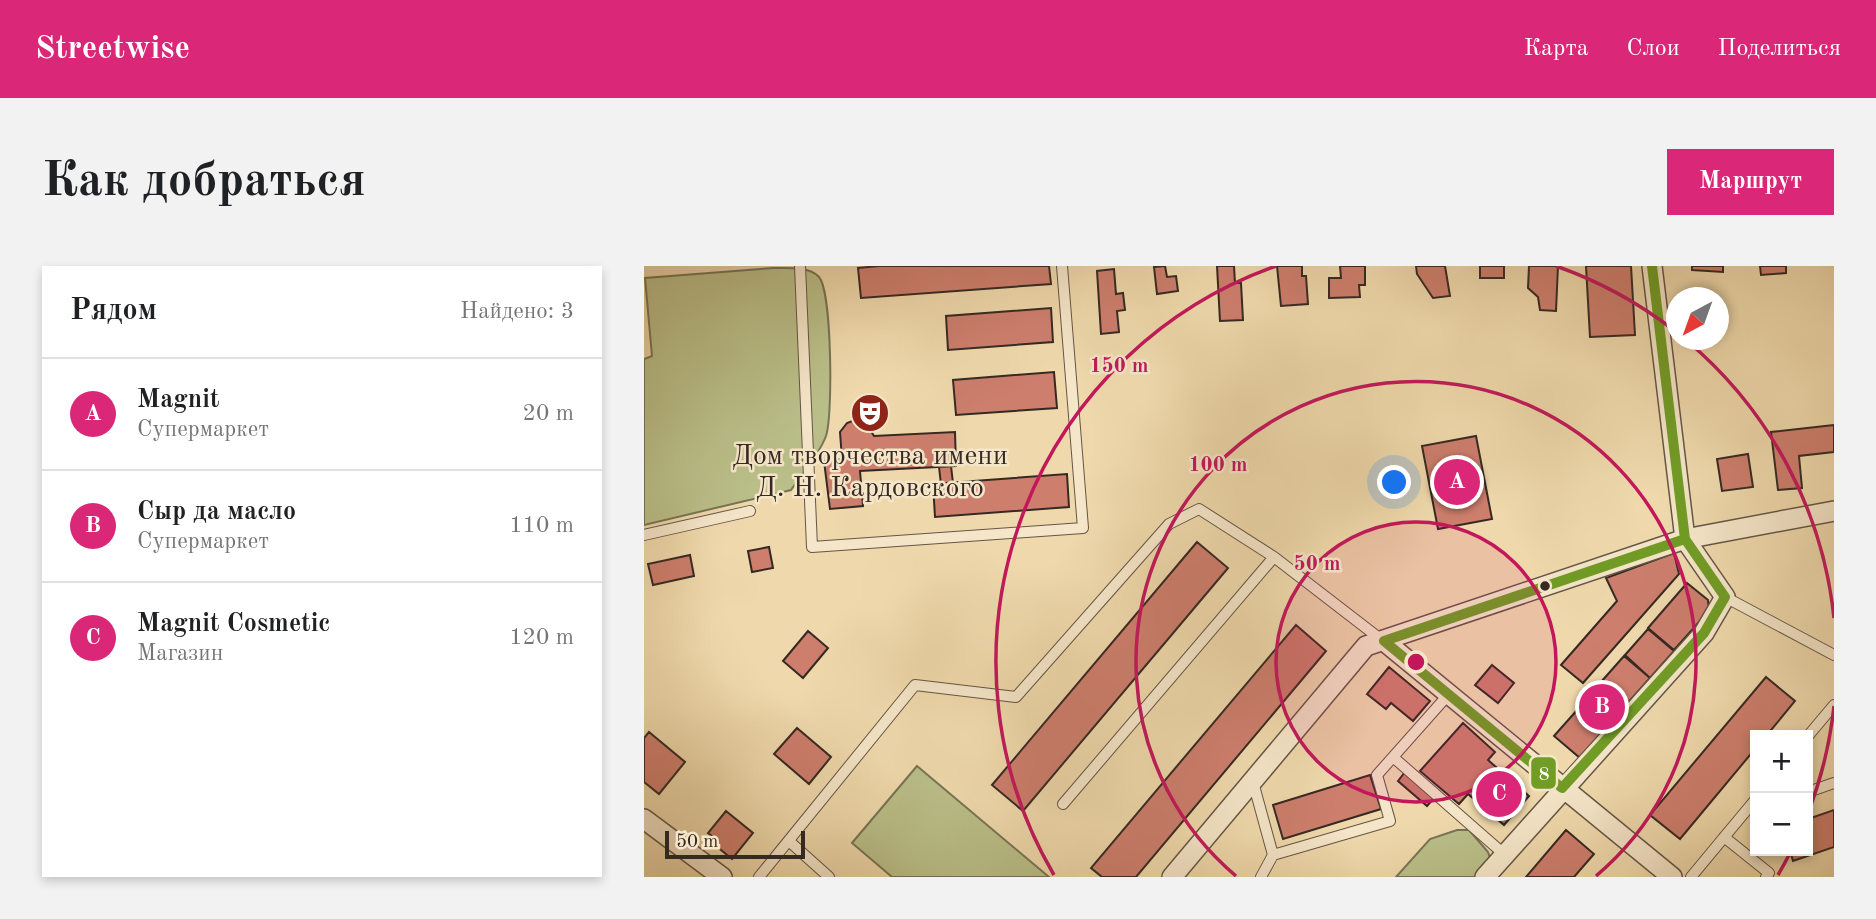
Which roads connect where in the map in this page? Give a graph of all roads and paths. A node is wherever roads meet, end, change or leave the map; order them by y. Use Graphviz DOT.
graph roads {
  1 [pos="800,266"];
  2 [pos="1062,266"];
  3 [pos="1652,266"];
  4 [pos="750,511"];
  5 [pos="1834,511"];
  6 [pos="644,535"];
  7 [pos="1685,539"];
  8 [pos="1275,557"];
  9 [pos="1725,597"];
  10 [pos="1384,641"];
  11 [pos="1834,655"];
  12 [pos="1448,695"];
  13 [pos="1834,705"];
  14 [pos="1813,730"];
  15 [pos="1393,757"];
  16 [pos="1253,782"];
  17 [pos="1834,783"];
  18 [pos="1562,788"];
  19 [pos="1813,790"];
  20 [pos="1063,804"];
  21 [pos="1750,806"];
  22 [pos="1750,811"];
  23 [pos="1744,813"];
  24 [pos="644,819"];
  25 [pos="1724,837"];
  26 [pos="790,842"];
  27 [pos="1273,855"];
  28 [pos="1504,855"];
  29 [pos="722,877"];
  30 [pos="760,877"];
  31 [pos="829,877"];
  32 [pos="1172,877"];
  33 [pos="1261,877"];
  34 [pos="1485,877"];
  35 [pos="1672,877"];
  36 [pos="1691,877"];
  37 [pos="1766,877"];
  1 -- 2 [label="lane"];
  3 -- 7 [label="street"];
  4 -- 6 [label="lane"];
  5 -- 7 [label="street"];
  7 -- 9 [label="street"];
  7 -- 10 [label="street"];
  8 -- 10 [label="lane"];
  8 -- 20 [label="lane"];
  8 -- 26 [label="lane"];
  9 -- 11 [label="lane"];
  9 -- 18 [label="street"];
  10 -- 12 [label="street"];
  10 -- 16 [label="street"];
  12 -- 15 [label="lane"];
  12 -- 18 [label="street"];
  13 -- 14 [label="lane"];
  15 -- 27 [label="lane"];
  15 -- 28 [label="lane"];
  16 -- 27 [label="lane"];
  16 -- 32 [label="street"];
  17 -- 19 [label="lane"];
  18 -- 28 [label="street"];
  18 -- 35 [label="street"];
  21 -- 23 [label="lane"];
  22 -- 23 [label="lane"];
  23 -- 25 [label="lane"];
  24 -- 29 [label="street"];
  25 -- 36 [label="lane"];
  25 -- 37 [label="lane"];
  26 -- 30 [label="lane"];
  26 -- 31 [label="lane"];
  27 -- 33 [label="lane"];
  28 -- 34 [label="street"];
}
